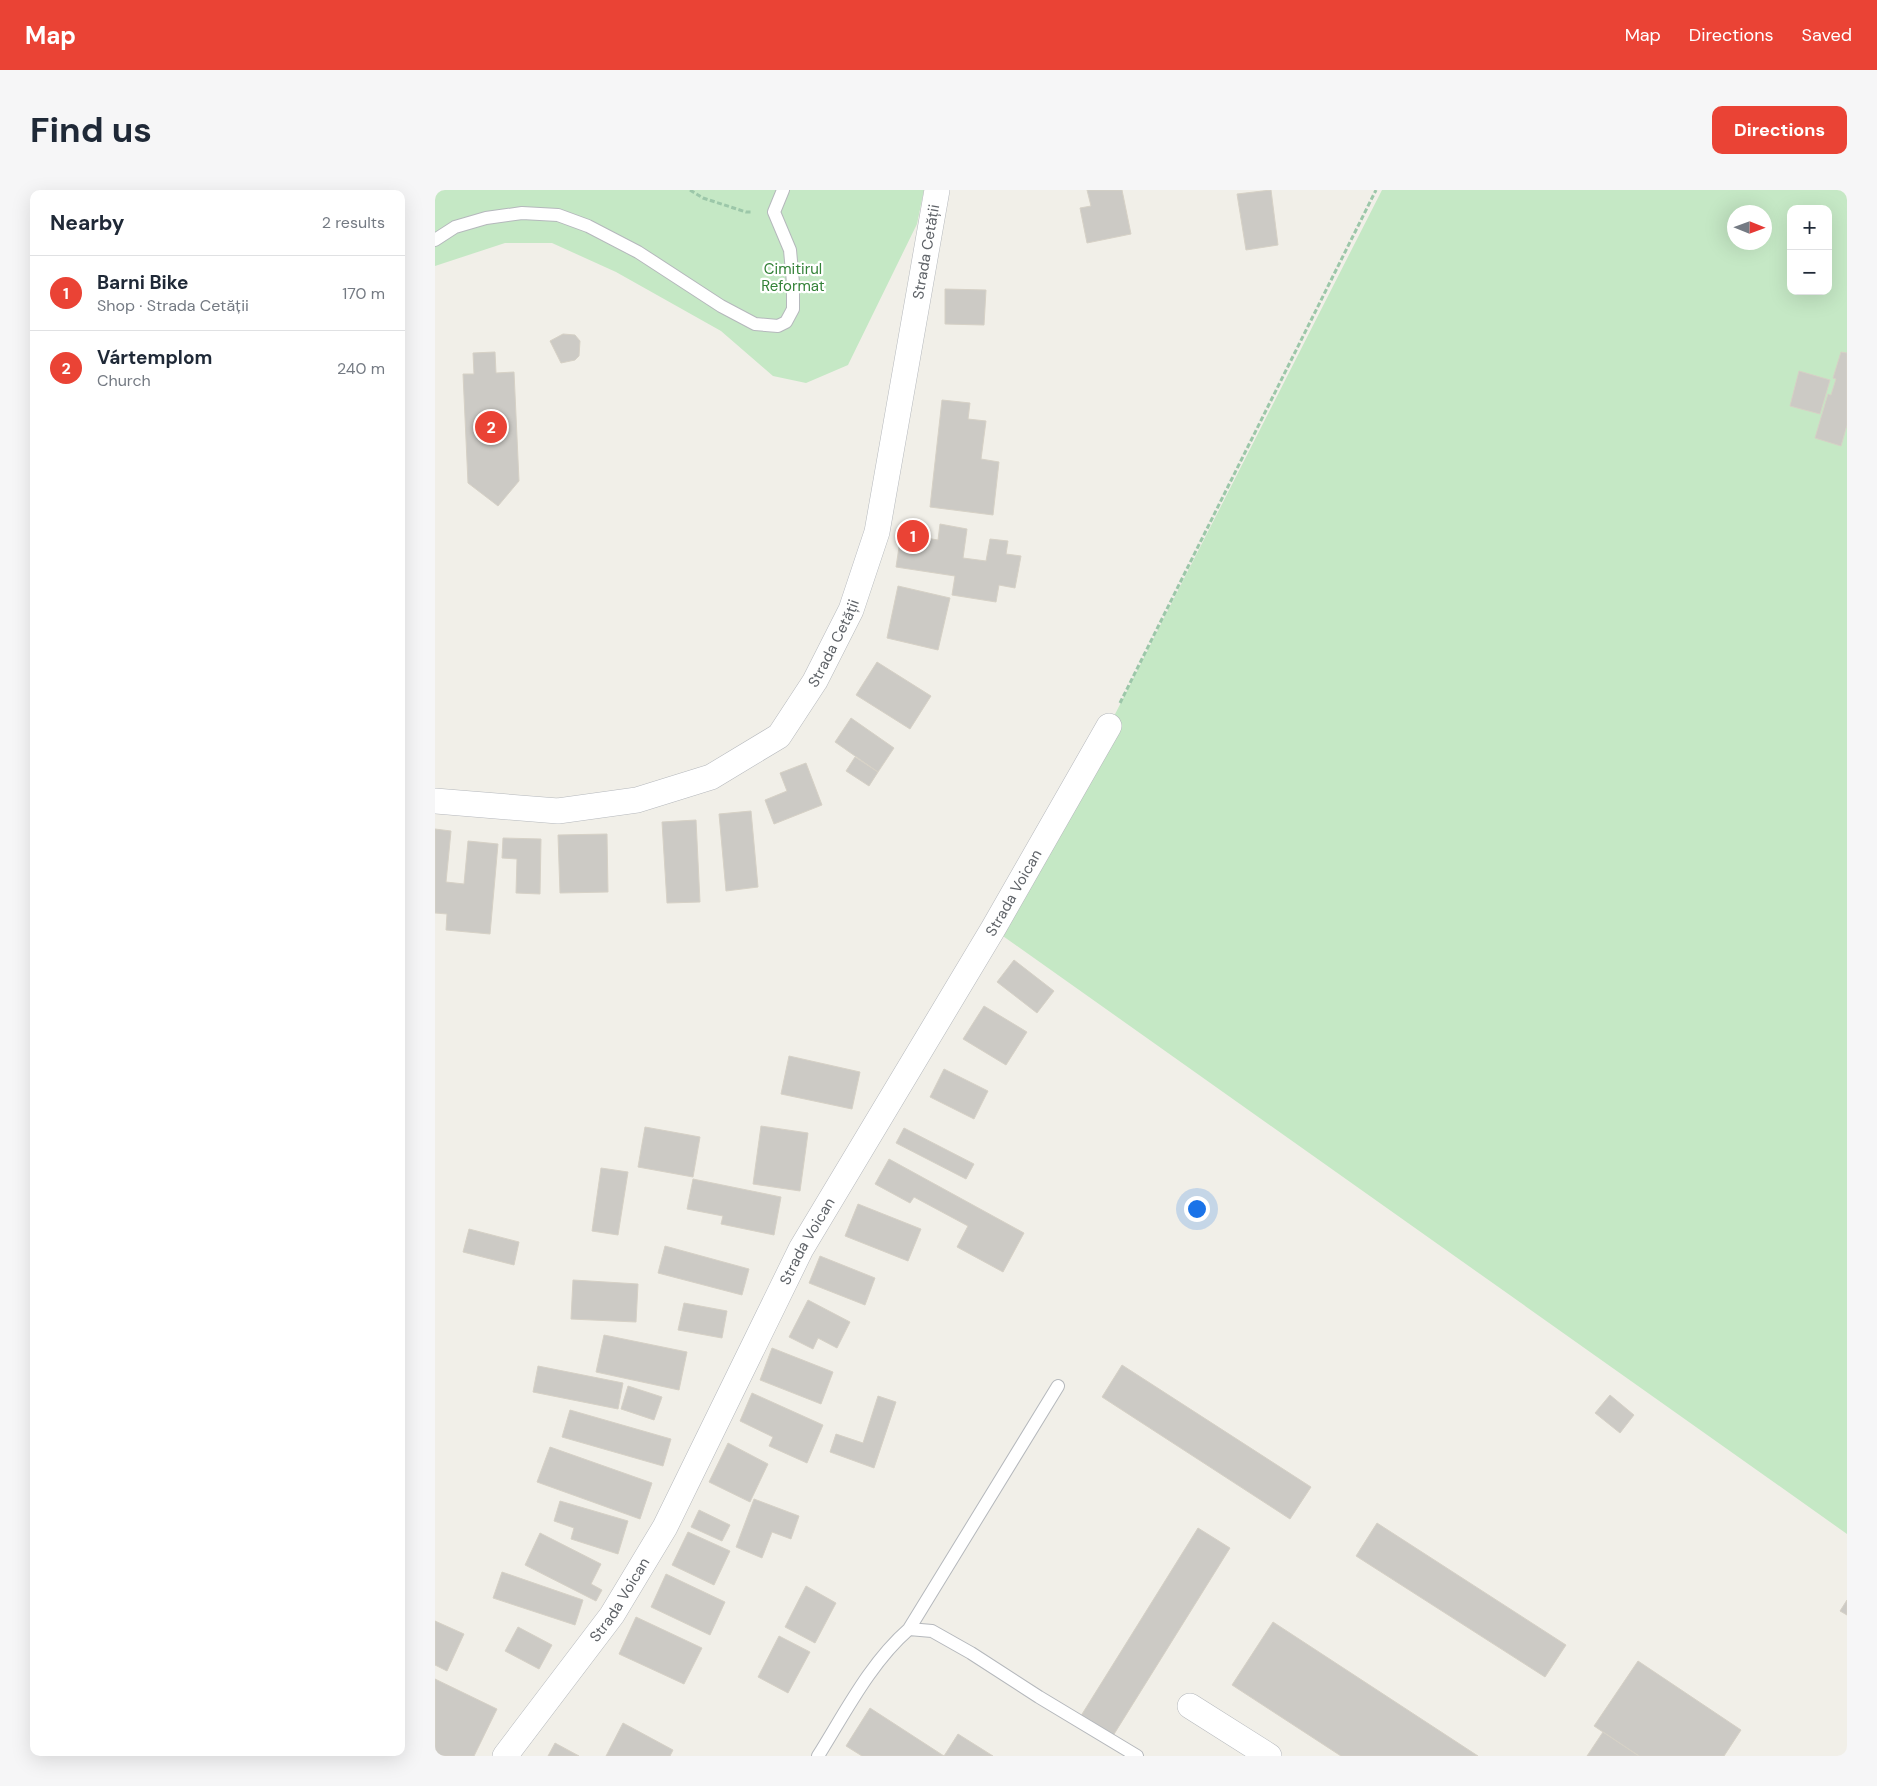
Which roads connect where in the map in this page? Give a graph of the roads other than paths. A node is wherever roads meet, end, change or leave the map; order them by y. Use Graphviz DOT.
graph roads {
  1 [pos="783,190"];
  2 [pos="937,190"];
  3 [pos="435,240"];
  4 [pos="1109,726"];
  5 [pos="435,801"];
  6 [pos="1058,1386"];
  7 [pos="909,1629"];
  8 [pos="1190,1706"];
  9 [pos="505,1756"];
  10 [pos="818,1756"];
  11 [pos="1137,1756"];
  12 [pos="1269,1756"];
  1 -- 3 [label="lane"];
  2 -- 5 [label="street, Strada Cetății"];
  4 -- 9 [label="street, Strada Voican"];
  6 -- 7 [label="lane"];
  7 -- 10 [label="lane"];
  7 -- 11 [label="lane"];
  8 -- 12 [label="street"];
}
